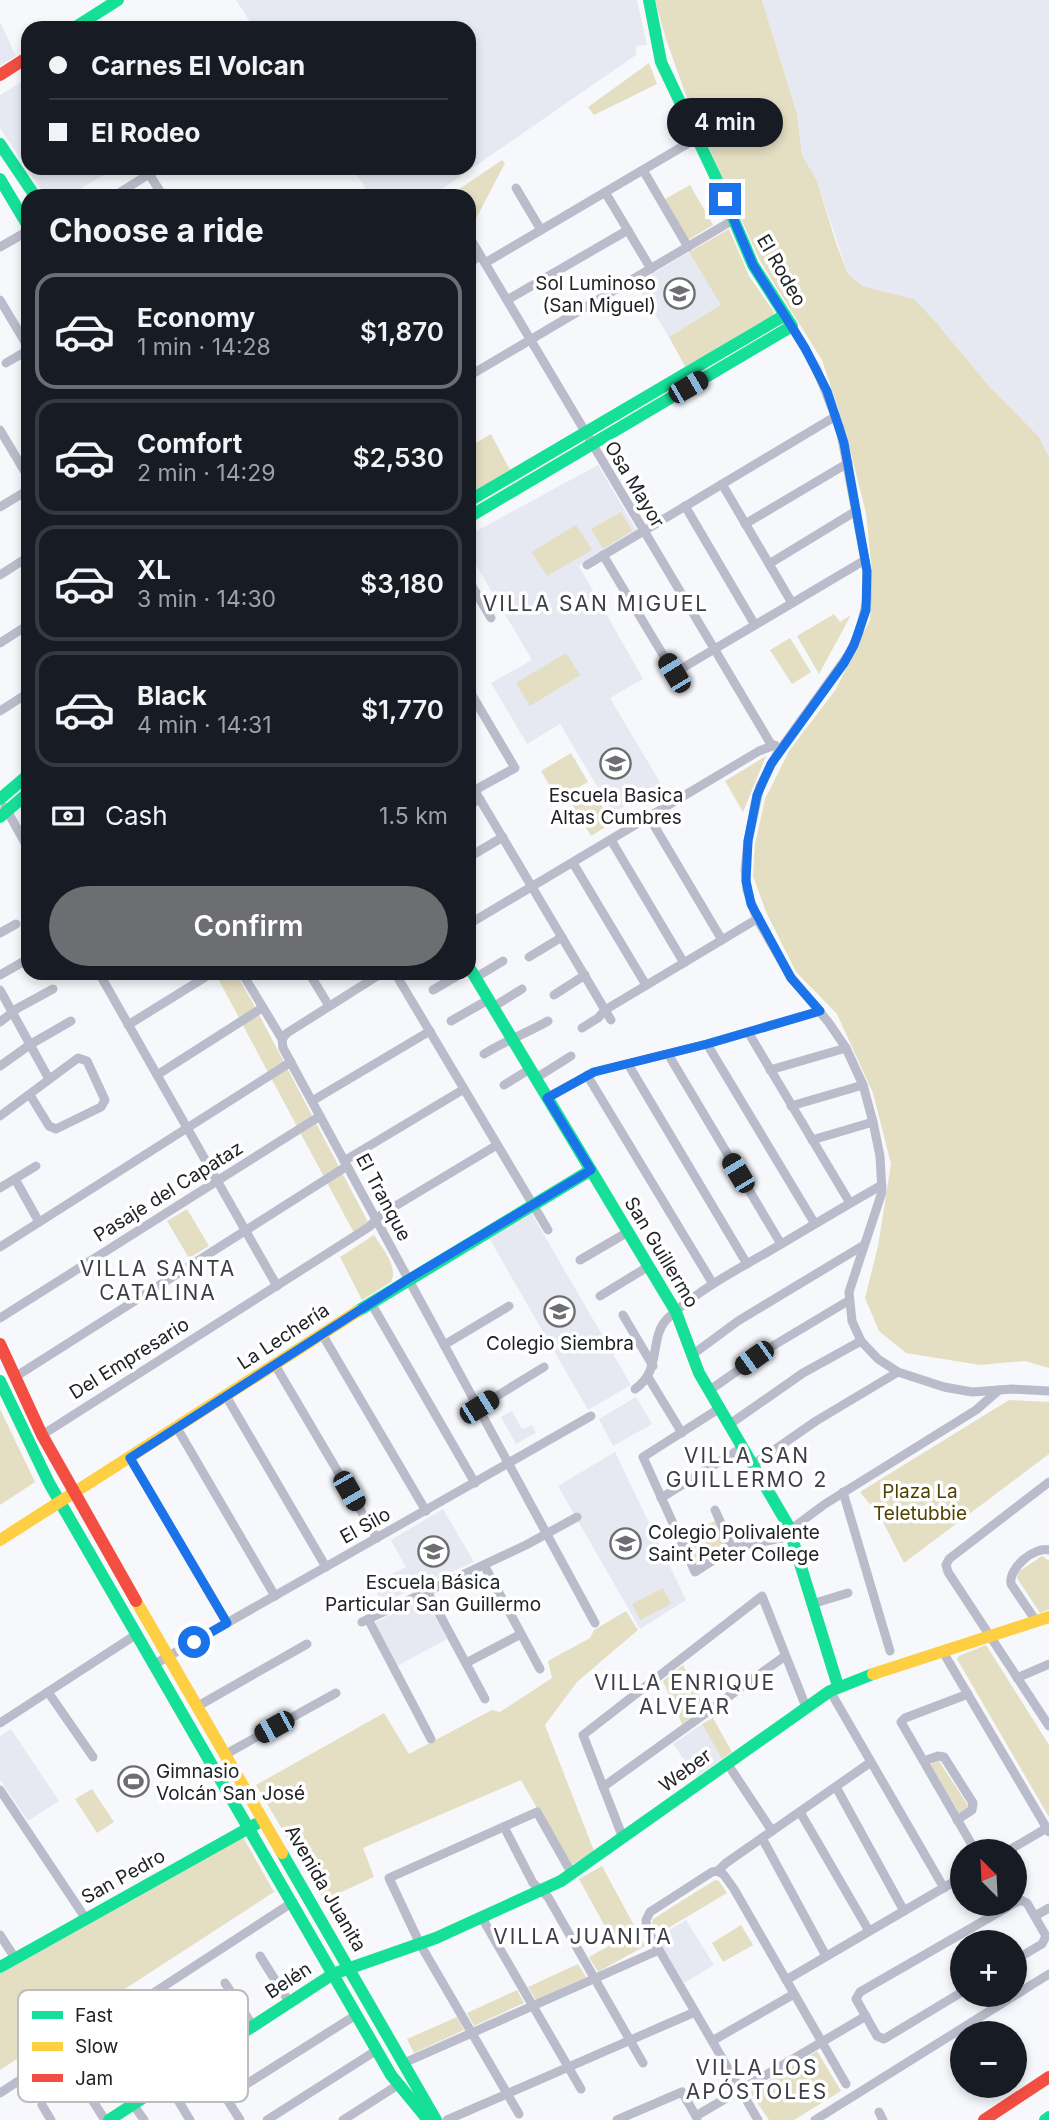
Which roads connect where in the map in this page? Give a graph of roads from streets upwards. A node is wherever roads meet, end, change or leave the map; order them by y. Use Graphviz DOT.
graph roads {
  1 [pos="118,0"];
  2 [pos="649,0"];
  3 [pos="85,21"];
  4 [pos="21,62"];
  5 [pos="0,75"];
  6 [pos="697,138"];
  7 [pos="0,144"];
  8 [pos="643,170"];
  9 [pos="147,175"];
  10 [pos="0,179"];
  11 [pos="516,188"];
  12 [pos="30,189"];
  13 [pos="125,189"];
  14 [pos="605,192"];
  15 [pos="21,216"];
  16 [pos="733,220"];
  17 [pos="541,230"];
  18 [pos="628,230"];
  19 [pos="21,233"];
  20 [pos="0,247"];
  21 [pos="688,247"];
  22 [pos="476,248"];
  23 [pos="483,259"];
  24 [pos="476,261"];
  25 [pos="651,268"];
  26 [pos="0,300"];
  27 [pos="507,300"];
  28 [pos="788,320"];
  29 [pos="21,336"];
  30 [pos="531,340"];
  31 [pos="21,353"];
  32 [pos="6,363"];
  33 [pos="476,372"];
  34 [pos="836,415"];
  35 [pos="1,436"];
  36 [pos="588,438"];
  37 [pos="848,463"];
  38 [pos="21,466"];
  39 [pos="722,484"];
  40 [pos="21,494"];
  41 [pos="476,498"];
  42 [pos="685,506"];
  43 [pos="0,507"];
  44 [pos="856,511"];
  45 [pos="476,512"];
  46 [pos="745,524"];
  47 [pos="643,531"];
  48 [pos="603,555"];
  49 [pos="865,560"];
  50 [pos="21,562"];
  51 [pos="769,564"];
  52 [pos="587,565"];
  53 [pos="0,575"];
  54 [pos="476,593"];
  55 [pos="792,603"];
  56 [pos="491,618"];
  57 [pos="755,625"];
  58 [pos="21,630"];
  59 [pos="0,643"];
  60 [pos="714,649"];
  61 [pos="21,698"];
  62 [pos="476,702"];
  63 [pos="0,711"];
  64 [pos="784,745"];
  65 [pos="772,746"];
  66 [pos="21,781"];
  67 [pos="477,794"];
  68 [pos="0,799"];
  69 [pos="21,799"];
  70 [pos="3,814"];
  71 [pos="649,817"];
  72 [pos="503,837"];
  73 [pos="21,838"];
  74 [pos="611,840"];
  75 [pos="476,853"];
  76 [pos="573,863"];
  77 [pos="532,887"];
  78 [pos="757,919"];
  79 [pos="476,920"];
  80 [pos="16,924"];
  81 [pos="0,933"];
  82 [pos="562,937"];
  83 [pos="722,940"];
  84 [pos="529,957"];
  85 [pos="503,961"];
  86 [pos="21,963"];
  87 [pos="684,963"];
  88 [pos="476,969"];
  89 [pos="0,975"];
  90 [pos="584,975"];
  91 [pos="476,978"];
  92 [pos="104,980"];
  93 [pos="201,980"];
  94 [pos="246,980"];
  95 [pos="313,980"];
  96 [pos="367,980"];
  97 [pos="399,980"];
  98 [pos="450,980"];
  99 [pos="646,985"];
  100 [pos="53,989"];
  101 [pos="522,989"];
  102 [pos="0,990"];
  103 [pos="433,990"];
  104 [pos="554,995"];
  105 [pos="491,1003"];
  106 [pos="329,1006"];
  107 [pos="262,1008"];
  108 [pos="605,1010"];
  109 [pos="820,1011"];
  110 [pos="13,1012"];
  111 [pos="611,1020"];
  112 [pos="71,1021"];
  113 [pos="451,1021"];
  114 [pos="548,1021"];
  115 [pos="0,1022"];
  116 [pos="128,1025"];
  117 [pos="582,1028"];
  118 [pos="430,1031"];
  119 [pos="748,1032"];
  120 [pos="282,1039"];
  121 [pos="512,1039"];
  122 [pos="30,1044"];
  123 [pos="707,1044"];
  124 [pos="846,1048"];
  125 [pos="484,1054"];
  126 [pos="668,1054"];
  127 [pos="571,1056"];
  128 [pos="291,1062"];
  129 [pos="628,1063"];
  130 [pos="0,1066"];
  131 [pos="770,1070"];
  132 [pos="533,1074"];
  133 [pos="157,1075"];
  134 [pos="587,1075"];
  135 [pos="49,1079"];
  136 [pos="504,1085"];
  137 [pos="863,1085"];
  138 [pos="464,1089"];
  139 [pos="30,1095"];
  140 [pos="547,1098"];
  141 [pos="312,1101"];
  142 [pos="791,1106"];
  143 [pos="0,1116"];
  144 [pos="320,1116"];
  145 [pos="873,1122"];
  146 [pos="187,1128"];
  147 [pos="812,1140"];
  148 [pos="497,1145"];
  149 [pos="346,1163"];
  150 [pos="36,1166"];
  151 [pos="591,1170"];
  152 [pos="15,1179"];
  153 [pos="217,1181"];
  154 [pos="882,1185"];
  155 [pos="0,1188"];
  156 [pos="850,1203"];
  157 [pos="533,1205"];
  158 [pos="376,1220"];
  159 [pos="39,1222"];
  160 [pos="815,1224"];
  161 [pos="548,1230"];
  162 [pos="245,1231"];
  163 [pos="628,1232"];
  164 [pos="780,1244"];
  165 [pos="864,1245"];
  166 [pos="0,1247"];
  167 [pos="580,1260"];
  168 [pos="747,1264"];
  169 [pos="649,1266"];
  170 [pos="408,1279"];
  171 [pos="713,1284"];
  172 [pos="276,1286"];
  173 [pos="600,1296"];
  174 [pos="848,1301"];
  175 [pos="371,1303"];
  176 [pos="509,1306"];
  177 [pos="676,1312"];
  178 [pos="623,1315"];
  179 [pos="0,1318"];
  180 [pos="322,1334"];
  181 [pos="861,1341"];
  182 [pos="0,1344"];
  183 [pos="444,1345"];
  184 [pos="692,1355"];
  185 [pos="275,1365"];
  186 [pos="653,1366"];
  187 [pos="544,1367"];
  188 [pos="898,1372"];
  189 [pos="15,1377"];
  190 [pos="648,1377"];
  191 [pos="0,1381"];
  192 [pos="635,1390"];
  193 [pos="710,1390"];
  194 [pos="999,1390"];
  195 [pos="1049,1391"];
  196 [pos="226,1396"];
  197 [pos="479,1407"];
  198 [pos="720,1408"];
  199 [pos="591,1416"];
  200 [pos="730,1424"];
  201 [pos="177,1428"];
  202 [pos="682,1433"];
  203 [pos="42,1435"];
  204 [pos="743,1447"];
  205 [pos="130,1458"];
  206 [pos="510,1464"];
  207 [pos="754,1465"];
  208 [pos="1049,1482"];
  209 [pos="475,1483"];
  210 [pos="843,1492"];
  211 [pos="75,1493"];
  212 [pos="661,1498"];
  213 [pos="60,1502"];
  214 [pos="715,1510"];
  215 [pos="426,1511"];
  216 [pos="577,1517"];
  217 [pos="791,1533"];
  218 [pos="548,1534"];
  219 [pos="377,1538"];
  220 [pos="0,1540"];
  221 [pos="732,1548"];
  222 [pos="1049,1550"];
  223 [pos="484,1565"];
  224 [pos="326,1567"];
  225 [pos="427,1591"];
  226 [pos="848,1593"];
  227 [pos="275,1596"];
  228 [pos="812,1604"];
  229 [pos="1049,1617"];
  230 [pos="1036,1621"];
  231 [pos="227,1623"];
  232 [pos="595,1623"];
  233 [pos="137,1634"];
  234 [pos="521,1634"];
  235 [pos="990,1637"];
  236 [pos="307,1644"];
  237 [pos="890,1651"];
  238 [pos="943,1652"];
  239 [pos="169,1656"];
  240 [pos="786,1656"];
  241 [pos="466,1663"];
  242 [pos="155,1664"];
  243 [pos="1049,1664"];
  244 [pos="540,1669"];
  245 [pos="1017,1678"];
  246 [pos="834,1689"];
  247 [pos="48,1692"];
  248 [pos="336,1693"];
  249 [pos="968,1694"];
  250 [pos="485,1699"];
  251 [pos="198,1706"];
  252 [pos="806,1707"];
  253 [pos="0,1724"];
  254 [pos="1049,1727"];
  255 [pos="431,1739"];
  256 [pos="226,1754"];
  257 [pos="93,1757"];
  258 [pos="871,1762"];
  259 [pos="924,1762"];
  260 [pos="727,1763"];
  261 [pos="603,1787"];
  262 [pos="836,1787"];
  263 [pos="0,1790"];
  264 [pos="800,1812"];
  265 [pos="264,1820"];
  266 [pos="957,1820"];
  267 [pos="250,1827"];
  268 [pos="504,1827"];
  269 [pos="1048,1830"];
  270 [pos="772,1832"];
  271 [pos="623,1838"];
  272 [pos="762,1838"];
  273 [pos="968,1839"];
  274 [pos="1027,1841"];
  275 [pos="718,1871"];
  276 [pos="572,1874"];
  277 [pos="950,1884"];
  278 [pos="944,1888"];
  279 [pos="540,1892"];
  280 [pos="293,1902"];
  281 [pos="1027,1903"];
  282 [pos="1049,1908"];
  283 [pos="904,1911"];
  284 [pos="992,1916"];
  285 [pos="1035,1916"];
  286 [pos="482,1918"];
  287 [pos="86,1919"];
  288 [pos="869,1931"];
  289 [pos="0,1935"];
  290 [pos="420,1944"];
  291 [pos="659,1950"];
  292 [pos="1027,1953"];
  293 [pos="260,1955"];
  294 [pos="826,1956"];
  295 [pos="15,1958"];
  296 [pos="0,1967"];
  297 [pos="350,1968"];
  298 [pos="333,1974"];
  299 [pos="1049,1974"];
  300 [pos="595,1979"];
  301 [pos="786,1980"];
  302 [pos="225,1983"];
  303 [pos="159,1990"];
  304 [pos="230,1990"];
  305 [pos="794,1994"];
  306 [pos="950,1999"];
  307 [pos="289,2002"];
  308 [pos="533,2007"];
  309 [pos="695,2012"];
  310 [pos="356,2015"];
  311 [pos="866,2016"];
  312 [pos="248,2018"];
  313 [pos="253,2026"];
  314 [pos="248,2029"];
  315 [pos="472,2034"];
  316 [pos="630,2040"];
  317 [pos="712,2041"];
  318 [pos="822,2042"];
  319 [pos="377,2050"];
  320 [pos="404,2063"];
  321 [pos="643,2063"];
  322 [pos="568,2068"];
  323 [pos="1049,2077"];
  324 [pos="18,2081"];
  325 [pos="248,2083"];
  326 [pos="846,2084"];
  327 [pos="398,2085"];
  328 [pos="581,2088"];
  329 [pos="740,2090"];
  330 [pos="0,2093"];
  331 [pos="508,2094"];
  332 [pos="95,2102"];
  333 [pos="136,2102"];
  334 [pos="140,2102"];
  335 [pos="179,2102"];
  336 [pos="229,2102"];
  337 [pos="42,2105"];
  338 [pos="519,2114"];
  339 [pos="638,2116"];
  340 [pos="697,2118"];
  341 [pos="51,2120"];
  342 [pos="107,2120"];
  343 [pos="144,2120"];
  344 [pos="190,2120"];
  345 [pos="240,2120"];
  346 [pos="267,2120"];
  347 [pos="343,2120"];
  348 [pos="428,2120"];
  349 [pos="436,2120"];
  350 [pos="447,2120"];
  351 [pos="617,2120"];
  352 [pos="758,2120"];
  353 [pos="815,2120"];
  354 [pos="984,2120"];
  1 -- 3 [label="street"];
  2 -- 6 [label="street, El Rodeo"];
  4 -- 5 [label="street"];
  6 -- 8 [label="street"];
  6 -- 16 [label="street, El Rodeo"];
  7 -- 12 [label="street"];
  8 -- 14 [label="street"];
  8 -- 21 [label="street"];
  9 -- 13 [label="street"];
  10 -- 15 [label="street"];
  11 -- 17 [label="street"];
  14 -- 17 [label="street"];
  14 -- 18 [label="street"];
  16 -- 21 [label="street"];
  16 -- 28 [label="street, El Rodeo"];
  17 -- 23 [label="street"];
  18 -- 25 [label="street"];
  18 -- 27 [label="street"];
  19 -- 20 [label="street"];
  21 -- 25 [label="street"];
  22 -- 23 [label="street, Osa Mayor"];
  23 -- 24 [label="street"];
  23 -- 27 [label="street, Osa Mayor"];
  25 -- 30 [label="street"];
  26 -- 29 [label="street"];
  27 -- 30 [label="street, Osa Mayor"];
  28 -- 34 [label="street"];
  28 -- 36 [label="street"];
  30 -- 33 [label="street"];
  30 -- 36 [label="street, Osa Mayor"];
  31 -- 32 [label="street"];
  34 -- 37 [label="street"];
  34 -- 39 [label="street"];
  35 -- 38 [label="street"];
  36 -- 41 [label="street"];
  36 -- 45 [label="street"];
  36 -- 47 [label="street, Osa Mayor"];
  37 -- 44 [label="street"];
  37 -- 46 [label="street"];
  39 -- 42 [label="street"];
  39 -- 46 [label="street"];
  40 -- 43 [label="street"];
  42 -- 47 [label="street"];
  42 -- 57 [label="street"];
  44 -- 49 [label="street"];
  44 -- 51 [label="street"];
  46 -- 51 [label="street"];
  47 -- 48 [label="street"];
  47 -- 60 [label="street, Osa Mayor"];
  48 -- 52 [label="street"];
  48 -- 60 [label="street"];
  49 -- 55 [label="street"];
  49 -- 64 [label="street"];
  50 -- 53 [label="street"];
  51 -- 55 [label="street"];
  54 -- 56 [label="street"];
  55 -- 57 [label="street"];
  57 -- 60 [label="street"];
  58 -- 59 [label="street"];
  60 -- 65 [label="street, Osa Mayor"];
  61 -- 63 [label="street"];
  62 -- 67 [label="street"];
  64 -- 65 [label="street"];
  64 -- 78 [label="street"];
  65 -- 71 [label="street"];
  66 -- 68 [label="street"];
  67 -- 72 [label="street"];
  68 -- 70 [label="street"];
  69 -- 70 [label="street"];
  70 -- 73 [label="street"];
  71 -- 74 [label="street"];
  71 -- 83 [label="street"];
  72 -- 75 [label="street"];
  72 -- 77 [label="street"];
  74 -- 76 [label="street"];
  74 -- 87 [label="street"];
  76 -- 77 [label="street"];
  76 -- 99 [label="street"];
  77 -- 79 [label="street"];
  77 -- 82 [label="street"];
  78 -- 83 [label="street"];
  78 -- 109 [label="street"];
  80 -- 81 [label="street"];
  82 -- 84 [label="street"];
  82 -- 90 [label="street"];
  83 -- 87 [label="street"];
  85 -- 88 [label="street"];
  86 -- 89 [label="street"];
  87 -- 99 [label="street"];
  90 -- 104 [label="street"];
  90 -- 108 [label="street"];
  91 -- 105 [label="street, San Guillermo"];
  92 -- 116 [label="street"];
  93 -- 116 [label="street"];
  94 -- 107 [label="street, El Tranque"];
  95 -- 106 [label="street"];
  96 -- 106 [label="street"];
  97 -- 118 [label="street"];
  98 -- 103 [label="street"];
  99 -- 108 [label="street"];
  100 -- 110 [label="street"];
  101 -- 105 [label="street"];
  102 -- 110 [label="street"];
  105 -- 113 [label="street"];
  105 -- 121 [label="street, San Guillermo"];
  106 -- 120 [label="street"];
  107 -- 120 [label="street, El Tranque"];
  107 -- 133 [label="street"];
  108 -- 111 [label="street"];
  108 -- 117 [label="street"];
  109 -- 119 [label="street"];
  109 -- 124 [label="street"];
  110 -- 115 [label="street"];
  110 -- 122 [label="street"];
  112 -- 122 [label="street"];
  114 -- 121 [label="street"];
  116 -- 133 [label="street"];
  118 -- 138 [label="street"];
  118 -- 141 [label="street"];
  119 -- 123 [label="street"];
  119 -- 131 [label="street"];
  120 -- 128 [label="street, El Tranque"];
  121 -- 125 [label="street"];
  121 -- 132 [label="street, San Guillermo"];
  122 -- 130 [label="street"];
  122 -- 135 [label="street"];
  123 -- 126 [label="street"];
  123 -- 160 [label="street"];
  124 -- 131 [label="street"];
  124 -- 137 [label="street"];
  126 -- 129 [label="street"];
  126 -- 164 [label="street"];
  127 -- 132 [label="street"];
  128 -- 141 [label="street, El Tranque"];
  128 -- 146 [label="street"];
  129 -- 134 [label="street"];
  129 -- 168 [label="street"];
  131 -- 142 [label="street"];
  132 -- 136 [label="street"];
  132 -- 140 [label="street, San Guillermo"];
  133 -- 146 [label="street"];
  134 -- 140 [label="street"];
  134 -- 171 [label="street"];
  135 -- 139 [label="street"];
  135 -- 139 [label="street"];
  137 -- 142 [label="street"];
  137 -- 145 [label="street"];
  138 -- 148 [label="street"];
  138 -- 149 [label="street"];
  139 -- 143 [label="street"];
  140 -- 151 [label="street, San Guillermo"];
  141 -- 144 [label="street, El Tranque"];
  142 -- 147 [label="street"];
  144 -- 149 [label="street, El Tranque"];
  144 -- 153 [label="street, Pasaje del Capataz"];
  145 -- 147 [label="street"];
  145 -- 154 [label="street"];
  146 -- 153 [label="street"];
  146 -- 159 [label="street"];
  147 -- 156 [label="street"];
  148 -- 157 [label="street"];
  148 -- 158 [label="street, Del Empresario"];
  149 -- 158 [label="street, El Tranque"];
  149 -- 162 [label="street"];
  150 -- 152 [label="street"];
  151 -- 157 [label="street, La Lechería"];
  151 -- 163 [label="street, San Guillermo"];
  152 -- 155 [label="street"];
  152 -- 159 [label="street"];
  153 -- 162 [label="street"];
  153 -- 179 [label="street, Pasaje del Capataz"];
  154 -- 156 [label="street"];
  154 -- 165 [label="street"];
  156 -- 160 [label="street"];
  157 -- 161 [label="street"];
  157 -- 170 [label="street, La Lechería"];
  158 -- 170 [label="street, El Tranque"];
  158 -- 172 [label="street, Del Empresario"];
  159 -- 166 [label="street"];
  160 -- 164 [label="street"];
  162 -- 172 [label="street"];
  162 -- 189 [label="street"];
  163 -- 167 [label="street"];
  163 -- 169 [label="street, San Guillermo"];
  164 -- 168 [label="street"];
  165 -- 174 [label="street"];
  165 -- 184 [label="street"];
  168 -- 171 [label="street"];
  169 -- 173 [label="street"];
  169 -- 177 [label="street, San Guillermo"];
  170 -- 175 [label="street, La Lechería"];
  170 -- 183 [label="street, El Tranque"];
  171 -- 177 [label="street"];
  172 -- 203 [label="street, Del Empresario"];
  174 -- 181 [label="street"];
  174 -- 193 [label="street"];
  175 -- 180 [label="street, La Lechería"];
  175 -- 209 [label="street"];
  176 -- 183 [label="street"];
  177 -- 184 [label="street, San Guillermo"];
  177 -- 186 [label="street"];
  178 -- 186 [label="street"];
  180 -- 185 [label="street, La Lechería"];
  180 -- 215 [label="street"];
  181 -- 188 [label="street"];
  181 -- 200 [label="street"];
  182 -- 189 [label="street, Avenida Juanita"];
  183 -- 197 [label="street, El Tranque"];
  184 -- 193 [label="street, San Guillermo"];
  185 -- 196 [label="street, La Lechería"];
  185 -- 219 [label="street"];
  186 -- 190 [label="street"];
  187 -- 197 [label="street"];
  188 -- 194 [label="street"];
  188 -- 207 [label="street"];
  189 -- 203 [label="street, Avenida Juanita"];
  190 -- 192 [label="street"];
  190 -- 202 [label="street"];
  191 -- 213 [label="street, Avenida Juanita"];
  193 -- 198 [label="street, San Guillermo"];
  194 -- 195 [label="street"];
  194 -- 210 [label="street"];
  196 -- 201 [label="street, La Lechería"];
  196 -- 224 [label="street"];
  197 -- 206 [label="street, El Tranque"];
  198 -- 200 [label="street, San Guillermo"];
  198 -- 202 [label="street"];
  199 -- 206 [label="street, El Silo"];
  200 -- 204 [label="street, San Guillermo"];
  201 -- 205 [label="street, La Lechería"];
  201 -- 227 [label="street"];
  202 -- 212 [label="street"];
  203 -- 211 [label="street, Avenida Juanita"];
  204 -- 207 [label="street, San Guillermo"];
  204 -- 212 [label="street"];
  205 -- 211 [label="street, La Lechería"];
  205 -- 231 [label="street"];
  206 -- 209 [label="street, El Silo"];
  206 -- 218 [label="street, El Tranque"];
  207 -- 217 [label="street, San Guillermo"];
  208 -- 235 [label="street"];
  209 -- 215 [label="street, El Silo"];
  210 -- 217 [label="street"];
  210 -- 237 [label="street"];
  211 -- 213 [label="street, La Lechería"];
  211 -- 239 [label="street, Avenida Juanita"];
  212 -- 221 [label="street"];
  213 -- 220 [label="street, La Lechería"];
  213 -- 233 [label="street, Avenida Juanita"];
  214 -- 221 [label="street"];
  215 -- 219 [label="street, El Silo"];
  216 -- 218 [label="street"];
  217 -- 221 [label="street"];
  217 -- 228 [label="street, San Guillermo"];
  218 -- 223 [label="street"];
  218 -- 232 [label="street, El Tranque"];
  219 -- 224 [label="street, El Silo"];
  222 -- 230 [label="street"];
  223 -- 225 [label="street"];
  223 -- 234 [label="street"];
  224 -- 227 [label="street, El Silo"];
  225 -- 241 [label="street"];
  225 -- 255 [label="street"];
  226 -- 228 [label="street"];
  227 -- 231 [label="street, El Silo"];
  228 -- 246 [label="street, San Guillermo"];
  229 -- 230 [label="street, Weber"];
  230 -- 235 [label="street, Weber"];
  231 -- 239 [label="street, El Silo"];
  233 -- 242 [label="street, Avenida Juanita"];
  233 -- 247 [label="street"];
  234 -- 241 [label="street"];
  234 -- 244 [label="street"];
  235 -- 238 [label="street, Weber"];
  235 -- 245 [label="street"];
  236 -- 251 [label="street"];
  238 -- 246 [label="street, Weber"];
  238 -- 249 [label="street"];
  239 -- 242 [label="street, El Silo"];
  239 -- 251 [label="street, Avenida Juanita"];
  240 -- 252 [label="street"];
  240 -- 261 [label="street"];
  240 -- 261 [label="street"];
  241 -- 250 [label="street"];
  242 -- 267 [label="street, Avenida Juanita"];
  243 -- 245 [label="street"];
  245 -- 254 [label="street"];
  246 -- 252 [label="street, Weber"];
  246 -- 258 [label="street"];
  247 -- 253 [label="street"];
  247 -- 257 [label="street"];
  248 -- 256 [label="street"];
  249 -- 259 [label="street"];
  249 -- 269 [label="street"];
  251 -- 256 [label="street, Avenida Juanita"];
  252 -- 260 [label="street, Weber"];
  256 -- 265 [label="street, Avenida Juanita"];
  258 -- 262 [label="street"];
  258 -- 278 [label="street"];
  259 -- 266 [label="street"];
  259 -- 266 [label="street"];
  260 -- 270 [label="street"];
  260 -- 271 [label="street, Weber"];
  261 -- 271 [label="street"];
  262 -- 264 [label="street"];
  262 -- 283 [label="street"];
  263 -- 287 [label="street"];
  264 -- 270 [label="street"];
  264 -- 288 [label="street"];
  265 -- 267 [label="street, San Pedro"];
  265 -- 297 [label="street, Avenida Juanita"];
  266 -- 273 [label="street"];
  267 -- 280 [label="street, Avenida Juanita"];
  267 -- 287 [label="street, San Pedro"];
  268 -- 276 [label="street"];
  268 -- 279 [label="street"];
  268 -- 290 [label="street"];
  269 -- 274 [label="street"];
  270 -- 272 [label="street"];
  271 -- 276 [label="street, Weber"];
  272 -- 275 [label="street"];
  272 -- 294 [label="street"];
  275 -- 291 [label="street"];
  275 -- 301 [label="street"];
  276 -- 279 [label="street, Weber"];
  277 -- 278 [label="street"];
  278 -- 283 [label="street"];
  279 -- 286 [label="street, Weber"];
  279 -- 300 [label="street"];
  280 -- 298 [label="street, Avenida Juanita"];
  280 -- 303 [label="street"];
  281 -- 285 [label="street"];
  282 -- 285 [label="street"];
  283 -- 288 [label="street"];
  284 -- 311 [label="street"];
  285 -- 292 [label="street"];
  286 -- 290 [label="street, Weber"];
  286 -- 308 [label="street"];
  287 -- 295 [label="street, San Pedro"];
  288 -- 294 [label="street"];
  289 -- 295 [label="street"];
  290 -- 297 [label="street, Weber"];
  290 -- 315 [label="street"];
  291 -- 300 [label="street"];
  291 -- 309 [label="street"];
  293 -- 307 [label="street"];
  294 -- 301 [label="street"];
  295 -- 296 [label="street, San Pedro"];
  297 -- 298 [label="street, Belén"];
  297 -- 320 [label="street, Avenida Juanita"];
  298 -- 307 [label="street, Belén"];
  298 -- 310 [label="street, Avenida Juanita"];
  299 -- 353 [label="street"];
  300 -- 308 [label="street"];
  300 -- 316 [label="street"];
  301 -- 305 [label="street"];
  302 -- 304 [label="street"];
  305 -- 317 [label="street"];
  305 -- 318 [label="street"];
  306 -- 311 [label="street"];
  307 -- 313 [label="street, Belén"];
  308 -- 315 [label="street"];
  308 -- 322 [label="street"];
  309 -- 316 [label="street"];
  309 -- 317 [label="street"];
  310 -- 319 [label="street, Avenida Juanita"];
  310 -- 325 [label="street"];
  311 -- 318 [label="street"];
  312 -- 313 [label="street"];
  313 -- 314 [label="street, Belén"];
  315 -- 320 [label="street"];
  315 -- 331 [label="street"];
  316 -- 321 [label="street"];
  316 -- 322 [label="street"];
  317 -- 329 [label="street"];
  318 -- 326 [label="street"];
  318 -- 329 [label="street"];
  319 -- 327 [label="street, Avenida Juanita"];
  319 -- 346 [label="street"];
  320 -- 349 [label="street, Avenida Juanita"];
  322 -- 328 [label="street"];
  322 -- 331 [label="street"];
  323 -- 354 [label="street"];
  324 -- 330 [label="street"];
  327 -- 347 [label="street"];
  327 -- 348 [label="street, Avenida Juanita"];
  329 -- 340 [label="street"];
  329 -- 352 [label="street"];
  331 -- 338 [label="street"];
  331 -- 350 [label="street"];
  332 -- 342 [label="street"];
  333 -- 342 [label="street, Belén"];
  334 -- 343 [label="street"];
  335 -- 344 [label="street"];
  336 -- 345 [label="street"];
  337 -- 341 [label="street"];
  339 -- 340 [label="street"];
  339 -- 351 [label="street"];
}
